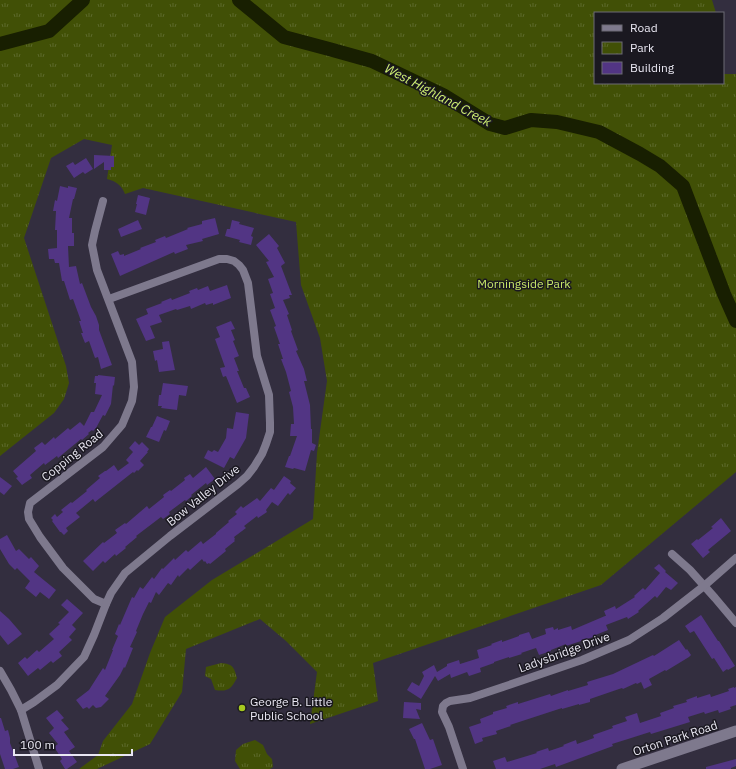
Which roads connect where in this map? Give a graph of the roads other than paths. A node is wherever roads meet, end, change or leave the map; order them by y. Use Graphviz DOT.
graph roads {
  1 [pos="103,201"];
  2 [pos="109,300"];
  3 [pos="672,554"];
  4 [pos="736,558"];
  5 [pos="704,586"];
  6 [pos="106,604"];
  7 [pos="736,624"];
  8 [pos="0,671"];
  9 [pos="21,710"];
  10 [pos="736,731"];
  11 [pos="39,769"];
  12 [pos="463,769"];
  13 [pos="622,769"];
  1 -- 2 [label="street, Copping Road"];
  2 -- 6 [label="street, Copping Road"];
  2 -- 6 [label="street, Bow Valley Drive"];
  3 -- 5 [label="street"];
  4 -- 5 [label="street, Ladysbridge Drive"];
  5 -- 7 [label="street"];
  5 -- 12 [label="street, Ladysbridge Drive"];
  6 -- 9 [label="street, Bow Valley Drive"];
  8 -- 9 [label="street"];
  9 -- 11 [label="street"];
  10 -- 13 [label="street, Orton Park Road"];
}
